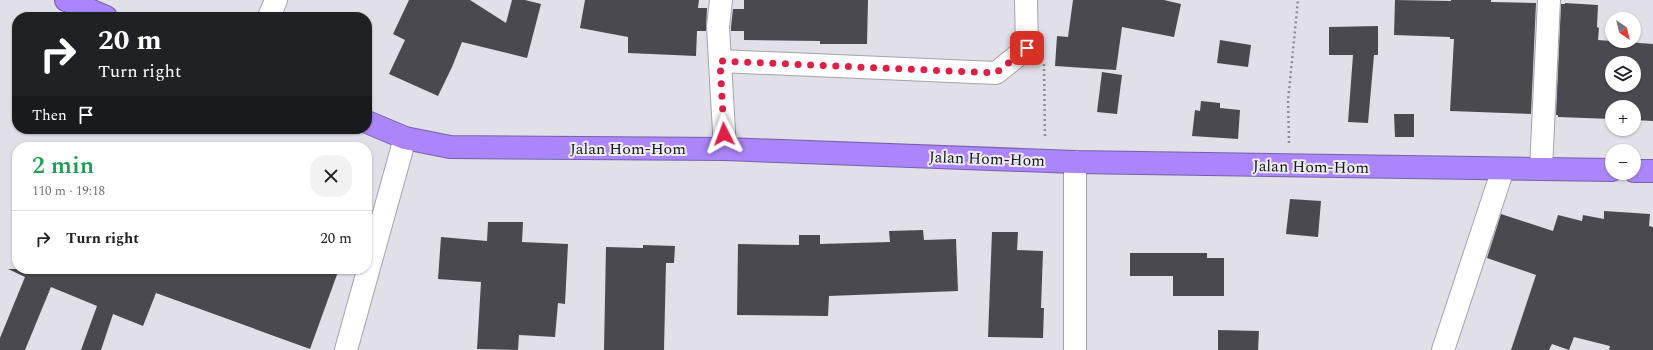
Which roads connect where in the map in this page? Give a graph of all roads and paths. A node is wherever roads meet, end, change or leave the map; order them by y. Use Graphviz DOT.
graph roads {
  1 [pos="66,0"];
  2 [pos="276,0"];
  3 [pos="721,0"];
  4 [pos="1026,0"];
  5 [pos="1298,0"];
  6 [pos="1549,0"];
  7 [pos="94,12"];
  8 [pos="271,12"];
  9 [pos="720,61"];
  10 [pos="1044,61"];
  11 [pos="372,124"];
  12 [pos="405,138"];
  13 [pos="725,149"];
  14 [pos="1046,160"];
  15 [pos="1074,162"];
  16 [pos="1289,166"];
  17 [pos="1503,169"];
  18 [pos="1541,169"];
  19 [pos="1605,170"];
  20 [pos="1641,171"];
  21 [pos="1653,171"];
  22 [pos="372,257"];
  23 [pos="367,274"];
  24 [pos="346,350"];
  25 [pos="1075,350"];
  26 [pos="1443,350"];
  1 -- 7 [label="highway"];
  2 -- 8 [label="street"];
  3 -- 9 [label="street"];
  4 -- 9 [label="street"];
  5 -- 16 [label="path"];
  6 -- 18 [label="street"];
  9 -- 13 [label="street"];
  10 -- 14 [label="path"];
  11 -- 12 [label="highway, Jalan Hom-Hom"];
  12 -- 13 [label="highway, Jalan Hom-Hom"];
  12 -- 22 [label="street"];
  13 -- 14 [label="highway, Jalan Hom-Hom"];
  14 -- 15 [label="highway, Jalan Hom-Hom"];
  15 -- 16 [label="highway, Jalan Hom-Hom"];
  15 -- 25 [label="street"];
  16 -- 17 [label="highway, Jalan Hom-Hom"];
  17 -- 18 [label="highway, Jalan Hom-Hom"];
  17 -- 26 [label="street"];
  18 -- 19 [label="highway, Jalan Hom-Hom"];
  20 -- 21 [label="highway"];
  23 -- 24 [label="street"];
}
